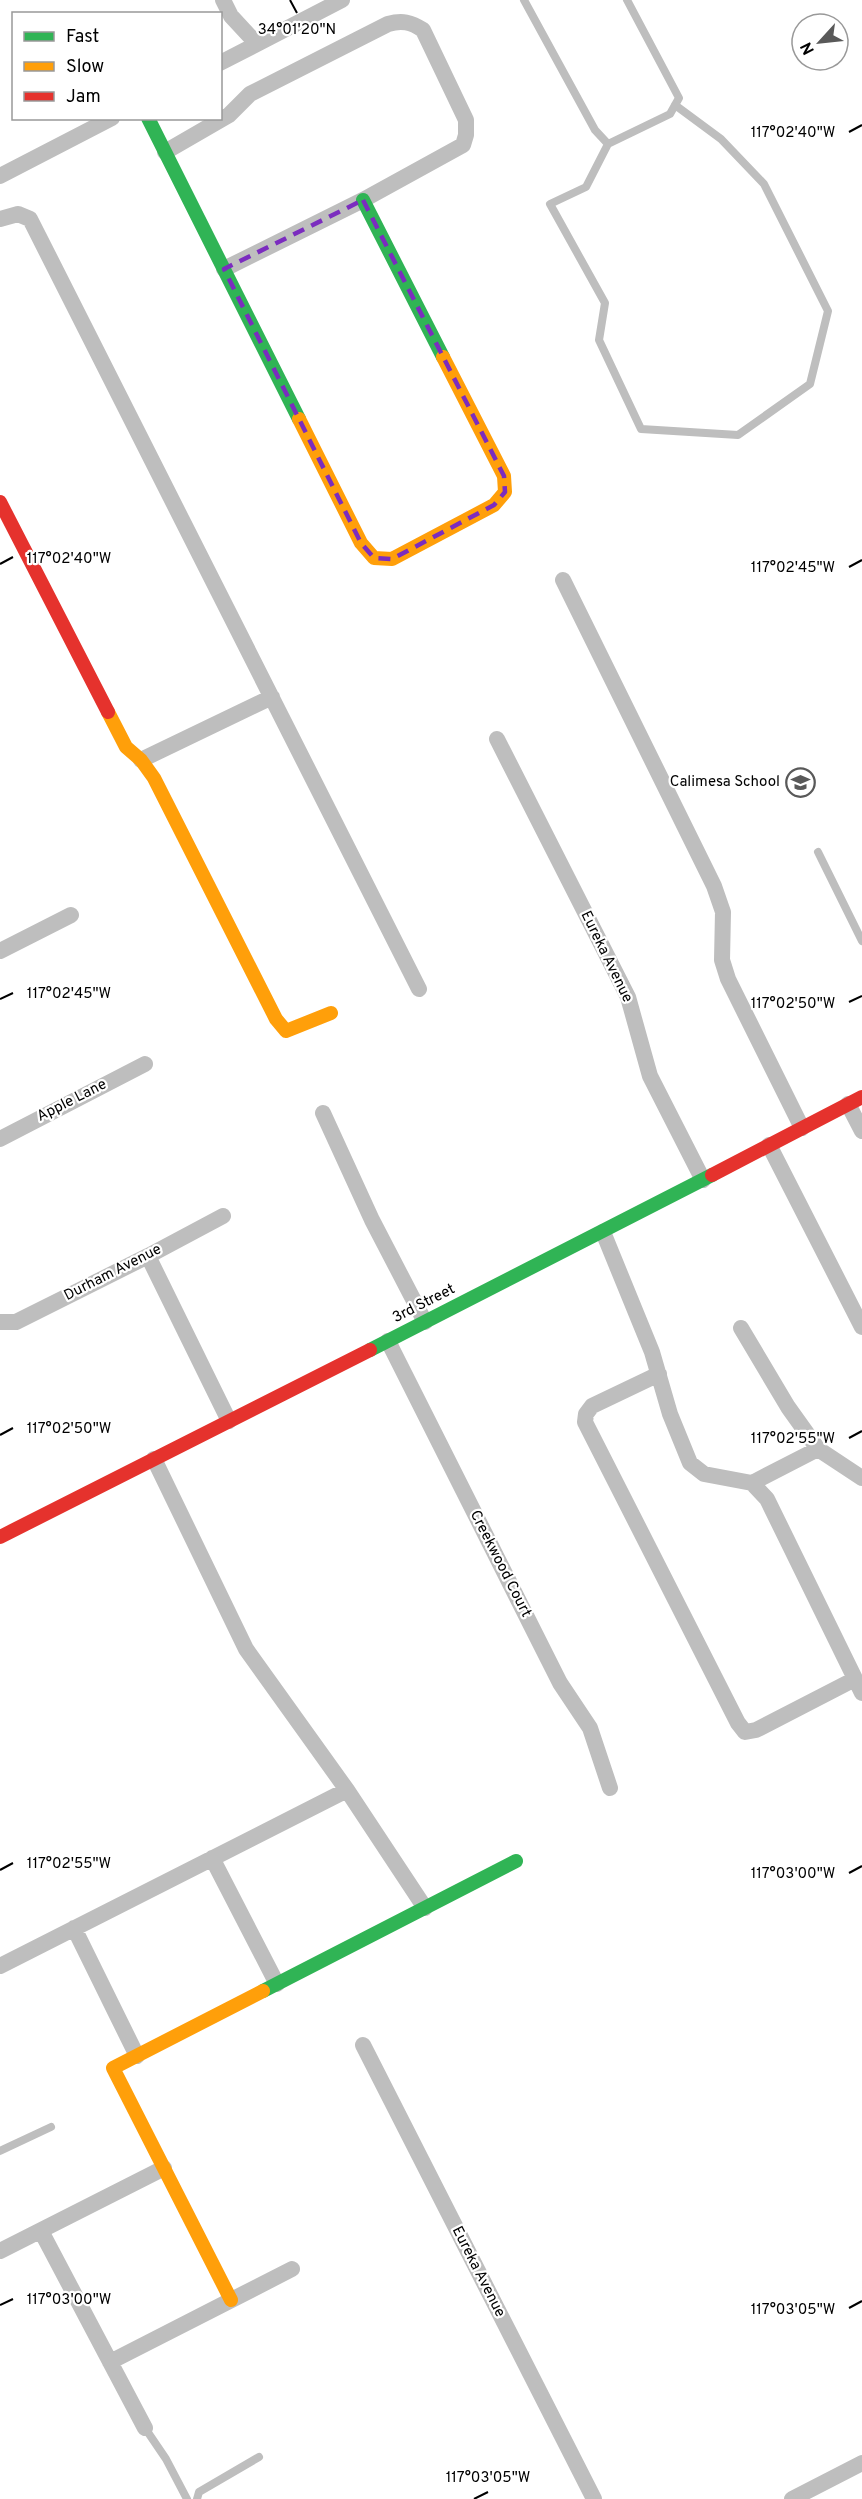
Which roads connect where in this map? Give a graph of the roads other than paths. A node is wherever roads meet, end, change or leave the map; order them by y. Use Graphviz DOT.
graph roads {
  1 [pos="223,0"];
  2 [pos="342,0"];
  3 [pos="524,0"];
  4 [pos="627,0"];
  5 [pos="257,44"];
  6 [pos="222,62"];
  7 [pos="675,105"];
  8 [pos="222,119"];
  9 [pos="108,120"];
  10 [pos="149,120"];
  11 [pos="220,120"];
  12 [pos="608,144"];
  13 [pos="165,152"];
  14 [pos="0,176"];
  15 [pos="363,200"];
  16 [pos="0,219"];
  17 [pos="224,268"];
  18 [pos="0,502"];
  19 [pos="562,580"];
  20 [pos="272,697"];
  21 [pos="497,739"];
  22 [pos="141,760"];
  23 [pos="818,852"];
  24 [pos="71,915"];
  25 [pos="862,941"];
  26 [pos="0,951"];
  27 [pos="420,989"];
  28 [pos="331,1013"];
  29 [pos="144,1064"];
  30 [pos="855,1101"];
  31 [pos="323,1113"];
  32 [pos="802,1128"];
  33 [pos="862,1131"];
  34 [pos="0,1138"];
  35 [pos="769,1145"];
  36 [pos="703,1180"];
  37 [pos="223,1216"];
  38 [pos="603,1232"];
  39 [pos="147,1256"];
  40 [pos="0,1322"];
  41 [pos="425,1322"];
  42 [pos="862,1327"];
  43 [pos="741,1328"];
  44 [pos="388,1341"];
  45 [pos="659,1374"];
  46 [pos="229,1421"];
  47 [pos="818,1449"];
  48 [pos="154,1459"];
  49 [pos="862,1478"];
  50 [pos="752,1483"];
  51 [pos="0,1538"];
  52 [pos="859,1686"];
  53 [pos="610,1788"];
  54 [pos="347,1790"];
  55 [pos="212,1858"];
  56 [pos="516,1861"];
  57 [pos="425,1908"];
  58 [pos="74,1928"];
  59 [pos="0,1966"];
  60 [pos="277,1984"];
  61 [pos="363,2045"];
  62 [pos="137,2056"];
  63 [pos="51,2127"];
  64 [pos="0,2151"];
  65 [pos="164,2168"];
  66 [pos="41,2231"];
  67 [pos="0,2252"];
  68 [pos="292,2269"];
  69 [pos="231,2300"];
  70 [pos="110,2362"];
  71 [pos="145,2428"];
  72 [pos="259,2457"];
  73 [pos="862,2463"];
  74 [pos="187,2499"];
  75 [pos="197,2499"];
  76 [pos="594,2499"];
  77 [pos="792,2499"];
  1 -- 5 [label="street"];
  2 -- 5 [label="street"];
  3 -- 12 [label="lane"];
  4 -- 7 [label="lane"];
  5 -- 6 [label="street"];
  7 -- 12 [label="lane"];
  7 -- 12 [label="lane"];
  8 -- 15 [label="street"];
  9 -- 14 [label="street"];
  10 -- 13 [label="street"];
  11 -- 13 [label="street"];
  13 -- 17 [label="street"];
  15 -- 17 [label="street"];
  15 -- 17 [label="street"];
  16 -- 20 [label="street"];
  18 -- 22 [label="street"];
  19 -- 32 [label="street"];
  20 -- 22 [label="street"];
  20 -- 27 [label="street"];
  21 -- 36 [label="street, Eureka Avenue"];
  22 -- 28 [label="street"];
  23 -- 25 [label="lane"];
  24 -- 26 [label="street"];
  29 -- 34 [label="street, Apple Lane"];
  30 -- 32 [label="street, 3rd Street"];
  30 -- 33 [label="street"];
  31 -- 41 [label="street"];
  32 -- 35 [label="street, 3rd Street"];
  35 -- 36 [label="street, 3rd Street"];
  35 -- 42 [label="street"];
  36 -- 38 [label="street, 3rd Street"];
  37 -- 39 [label="street, Durham Avenue"];
  38 -- 41 [label="street, 3rd Street"];
  38 -- 45 [label="street"];
  39 -- 40 [label="street, Durham Avenue"];
  39 -- 46 [label="street"];
  41 -- 44 [label="street, 3rd Street"];
  43 -- 47 [label="street"];
  44 -- 46 [label="street, 3rd Street"];
  44 -- 53 [label="street, Creekwood Court"];
  45 -- 50 [label="street"];
  45 -- 52 [label="street"];
  46 -- 48 [label="street, 3rd Street"];
  47 -- 49 [label="street"];
  47 -- 50 [label="street"];
  48 -- 51 [label="street, 3rd Street"];
  48 -- 54 [label="street"];
  50 -- 52 [label="street"];
  54 -- 55 [label="street"];
  54 -- 57 [label="street"];
  55 -- 58 [label="street"];
  55 -- 60 [label="street"];
  56 -- 57 [label="street"];
  57 -- 60 [label="street"];
  58 -- 59 [label="street"];
  58 -- 62 [label="street"];
  60 -- 62 [label="street"];
  61 -- 76 [label="street, Eureka Avenue"];
  62 -- 65 [label="street"];
  63 -- 64 [label="lane"];
  65 -- 66 [label="street"];
  65 -- 69 [label="street"];
  66 -- 67 [label="street"];
  66 -- 70 [label="street"];
  68 -- 69 [label="street"];
  69 -- 70 [label="street"];
  70 -- 71 [label="street"];
  71 -- 74 [label="lane"];
  72 -- 75 [label="lane"];
  73 -- 77 [label="street"];
}
